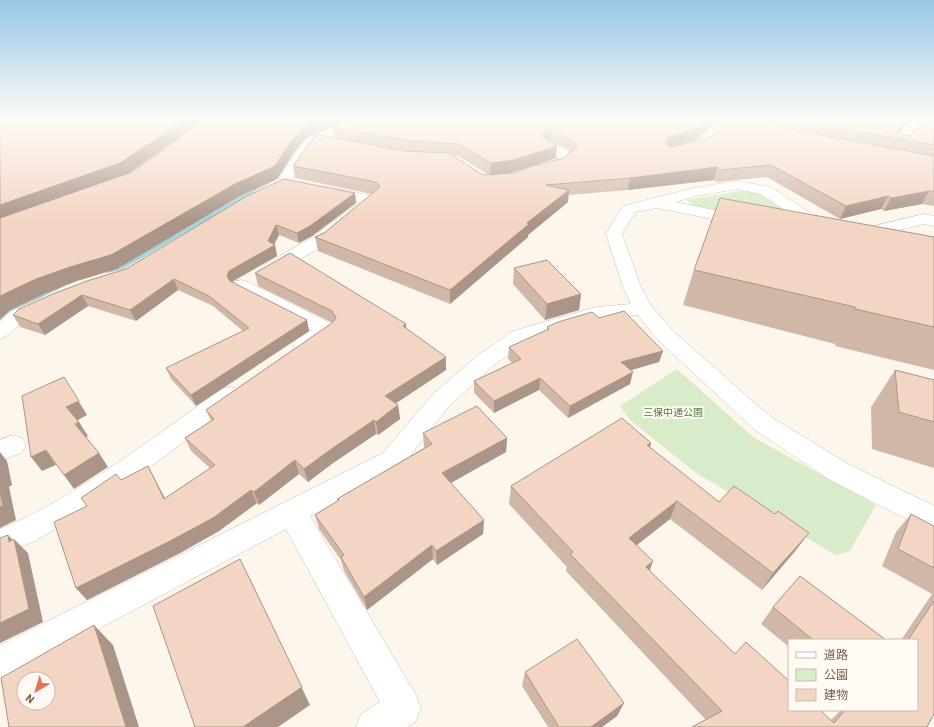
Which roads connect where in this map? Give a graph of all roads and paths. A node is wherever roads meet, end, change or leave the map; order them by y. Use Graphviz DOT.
graph roads {
  1 [pos="303,153"];
  2 [pos="560,153"];
  3 [pos="529,173"];
  4 [pos="284,182"];
  5 [pos="244,202"];
  6 [pos="657,203"];
  7 [pos="934,221"];
  8 [pos="755,222"];
  9 [pos="794,228"];
  10 [pos="822,233"];
  11 [pos="52,299"];
  12 [pos="643,309"];
  13 [pos="0,332"];
  14 [pos="283,359"];
  15 [pos="246,385"];
  16 [pos="292,512"];
  17 [pos="934,519"];
  18 [pos="0,543"];
  19 [pos="0,663"];
  20 [pos="374,727"];
  1 -- 4 [label="street"];
  2 -- 3 [label="street"];
  4 -- 5 [label="street"];
  4 -- 14 [label="street"];
  6 -- 8 [label="street"];
  6 -- 10 [label="street"];
  6 -- 12 [label="street"];
  7 -- 10 [label="street"];
  9 -- 10 [label="street"];
  11 -- 13 [label="street"];
  12 -- 16 [label="street"];
  12 -- 17 [label="street"];
  15 -- 18 [label="street"];
  16 -- 19 [label="street"];
  16 -- 20 [label="street"];
}
